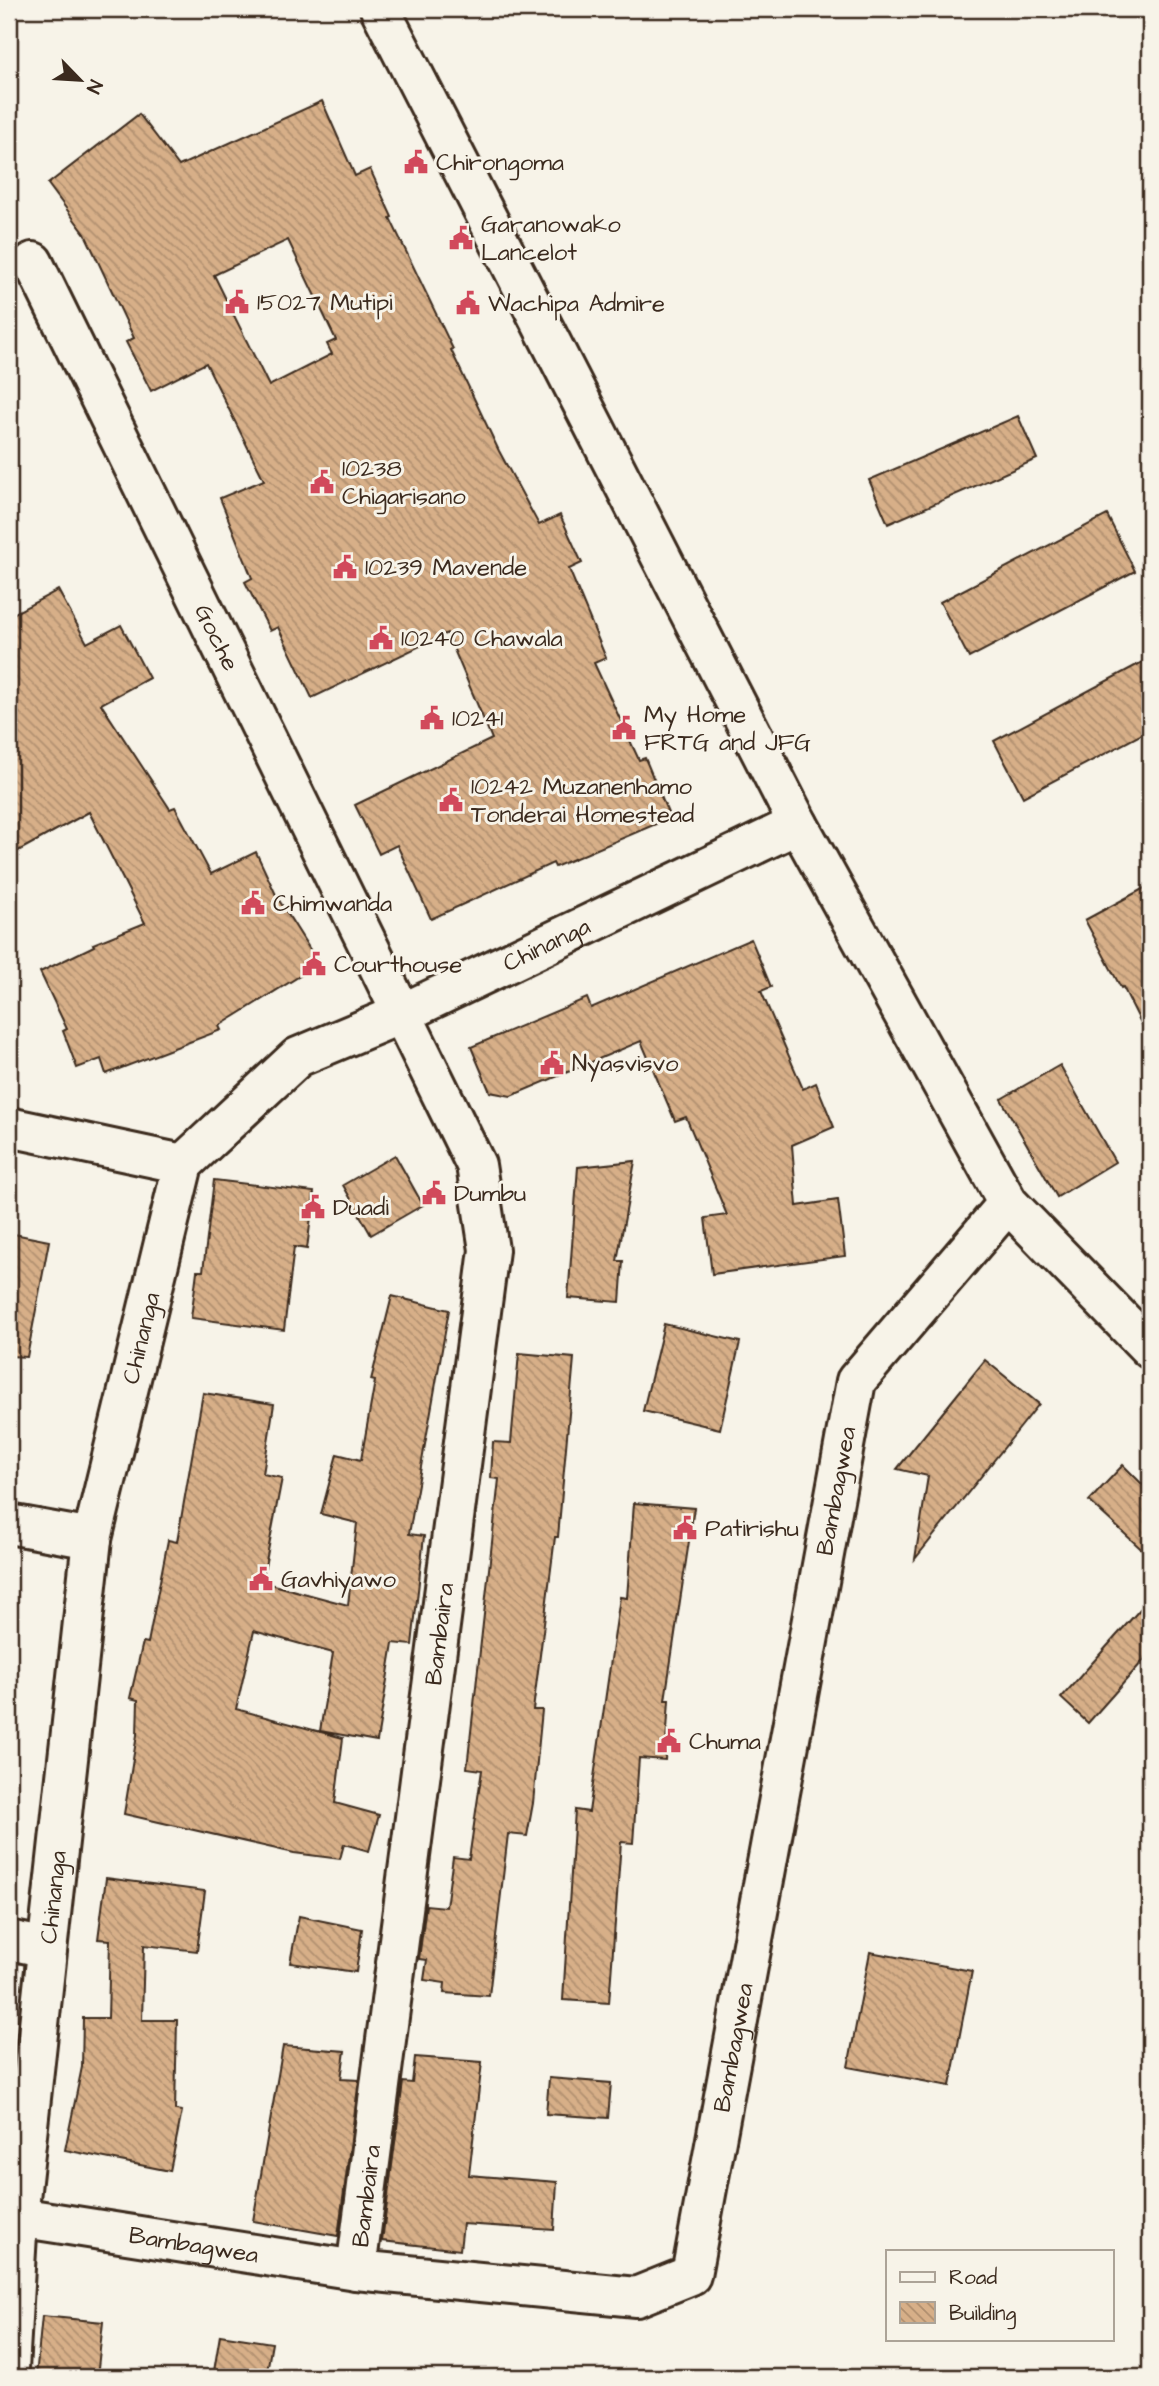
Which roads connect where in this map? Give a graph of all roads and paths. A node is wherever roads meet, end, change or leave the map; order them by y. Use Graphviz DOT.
graph roads {
  1 [pos="380,9"];
  2 [pos="33,262"];
  3 [pos="798,824"];
  4 [pos="401,1014"];
  5 [pos="9,1127"];
  6 [pos="183,1164"];
  7 [pos="1009,1203"];
  8 [pos="1150,1349"];
  9 [pos="9,1524"];
  10 [pos="92,1539"];
  11 [pos="9,1940"];
  12 [pos="47,1948"];
  13 [pos="18,2217"];
  14 [pos="356,2270"];
  15 [pos="9,2369"];
  1 -- 3 [label="street"];
  2 -- 4 [label="street, Goche"];
  3 -- 4 [label="street, Chinanga"];
  3 -- 7 [label="street"];
  4 -- 6 [label="street, Chinanga"];
  4 -- 14 [label="street, Bambaira"];
  5 -- 6 [label="street"];
  6 -- 10 [label="street, Chinanga"];
  7 -- 8 [label="street"];
  7 -- 14 [label="street, Bambagwea"];
  9 -- 10 [label="street"];
  10 -- 12 [label="street, Chinanga"];
  11 -- 12 [label="street"];
  12 -- 13 [label="street, Chinanga"];
  13 -- 14 [label="street, Bambagwea"];
  13 -- 15 [label="street, Chinanga"];
}
